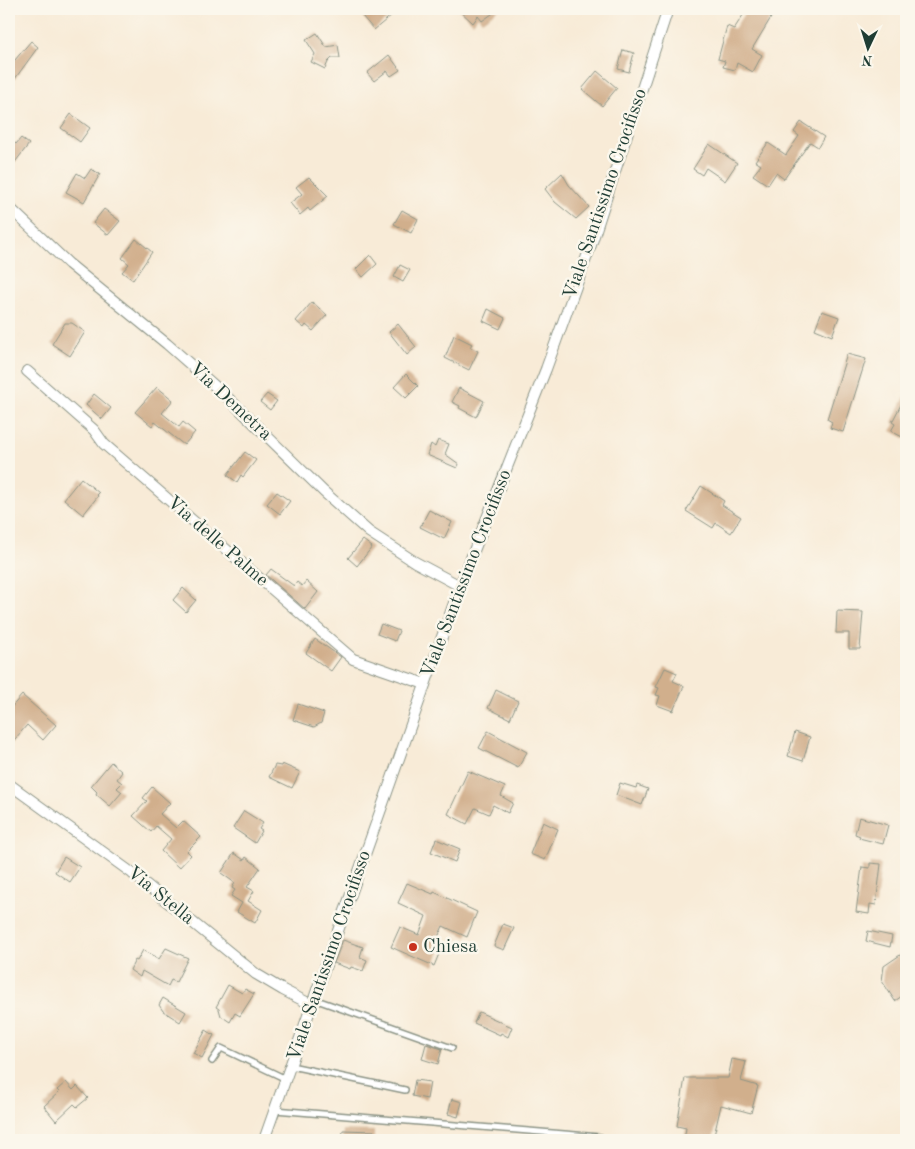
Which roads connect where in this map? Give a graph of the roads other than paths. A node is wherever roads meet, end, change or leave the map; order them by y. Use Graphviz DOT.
graph roads {
  1 [pos="668,9"];
  2 [pos="9,207"];
  3 [pos="27,371"];
  4 [pos="460,586"];
  5 [pos="425,684"];
  6 [pos="9,784"];
  7 [pos="313,1002"];
  8 [pos="452,1048"];
  9 [pos="212,1061"];
  10 [pos="291,1066"];
  11 [pos="286,1079"];
  12 [pos="406,1090"];
  13 [pos="275,1110"];
  14 [pos="600,1137"];
  15 [pos="264,1140"];
  1 -- 4 [label="street, Viale Santissimo Crocifisso"];
  2 -- 4 [label="street, Via Demetra"];
  3 -- 5 [label="street, Via delle Palme"];
  4 -- 5 [label="street, Viale Santissimo Crocifisso"];
  5 -- 7 [label="street, Viale Santissimo Crocifisso"];
  6 -- 7 [label="street, Via Stella"];
  7 -- 8 [label="lane"];
  7 -- 10 [label="street, Viale Santissimo Crocifisso"];
  9 -- 11 [label="lane"];
  10 -- 11 [label="street, Viale Santissimo Crocifisso"];
  10 -- 12 [label="lane"];
  11 -- 13 [label="street, Viale Santissimo Crocifisso"];
  13 -- 14 [label="lane"];
  13 -- 15 [label="street, Viale Santissimo Crocifisso"];
}
